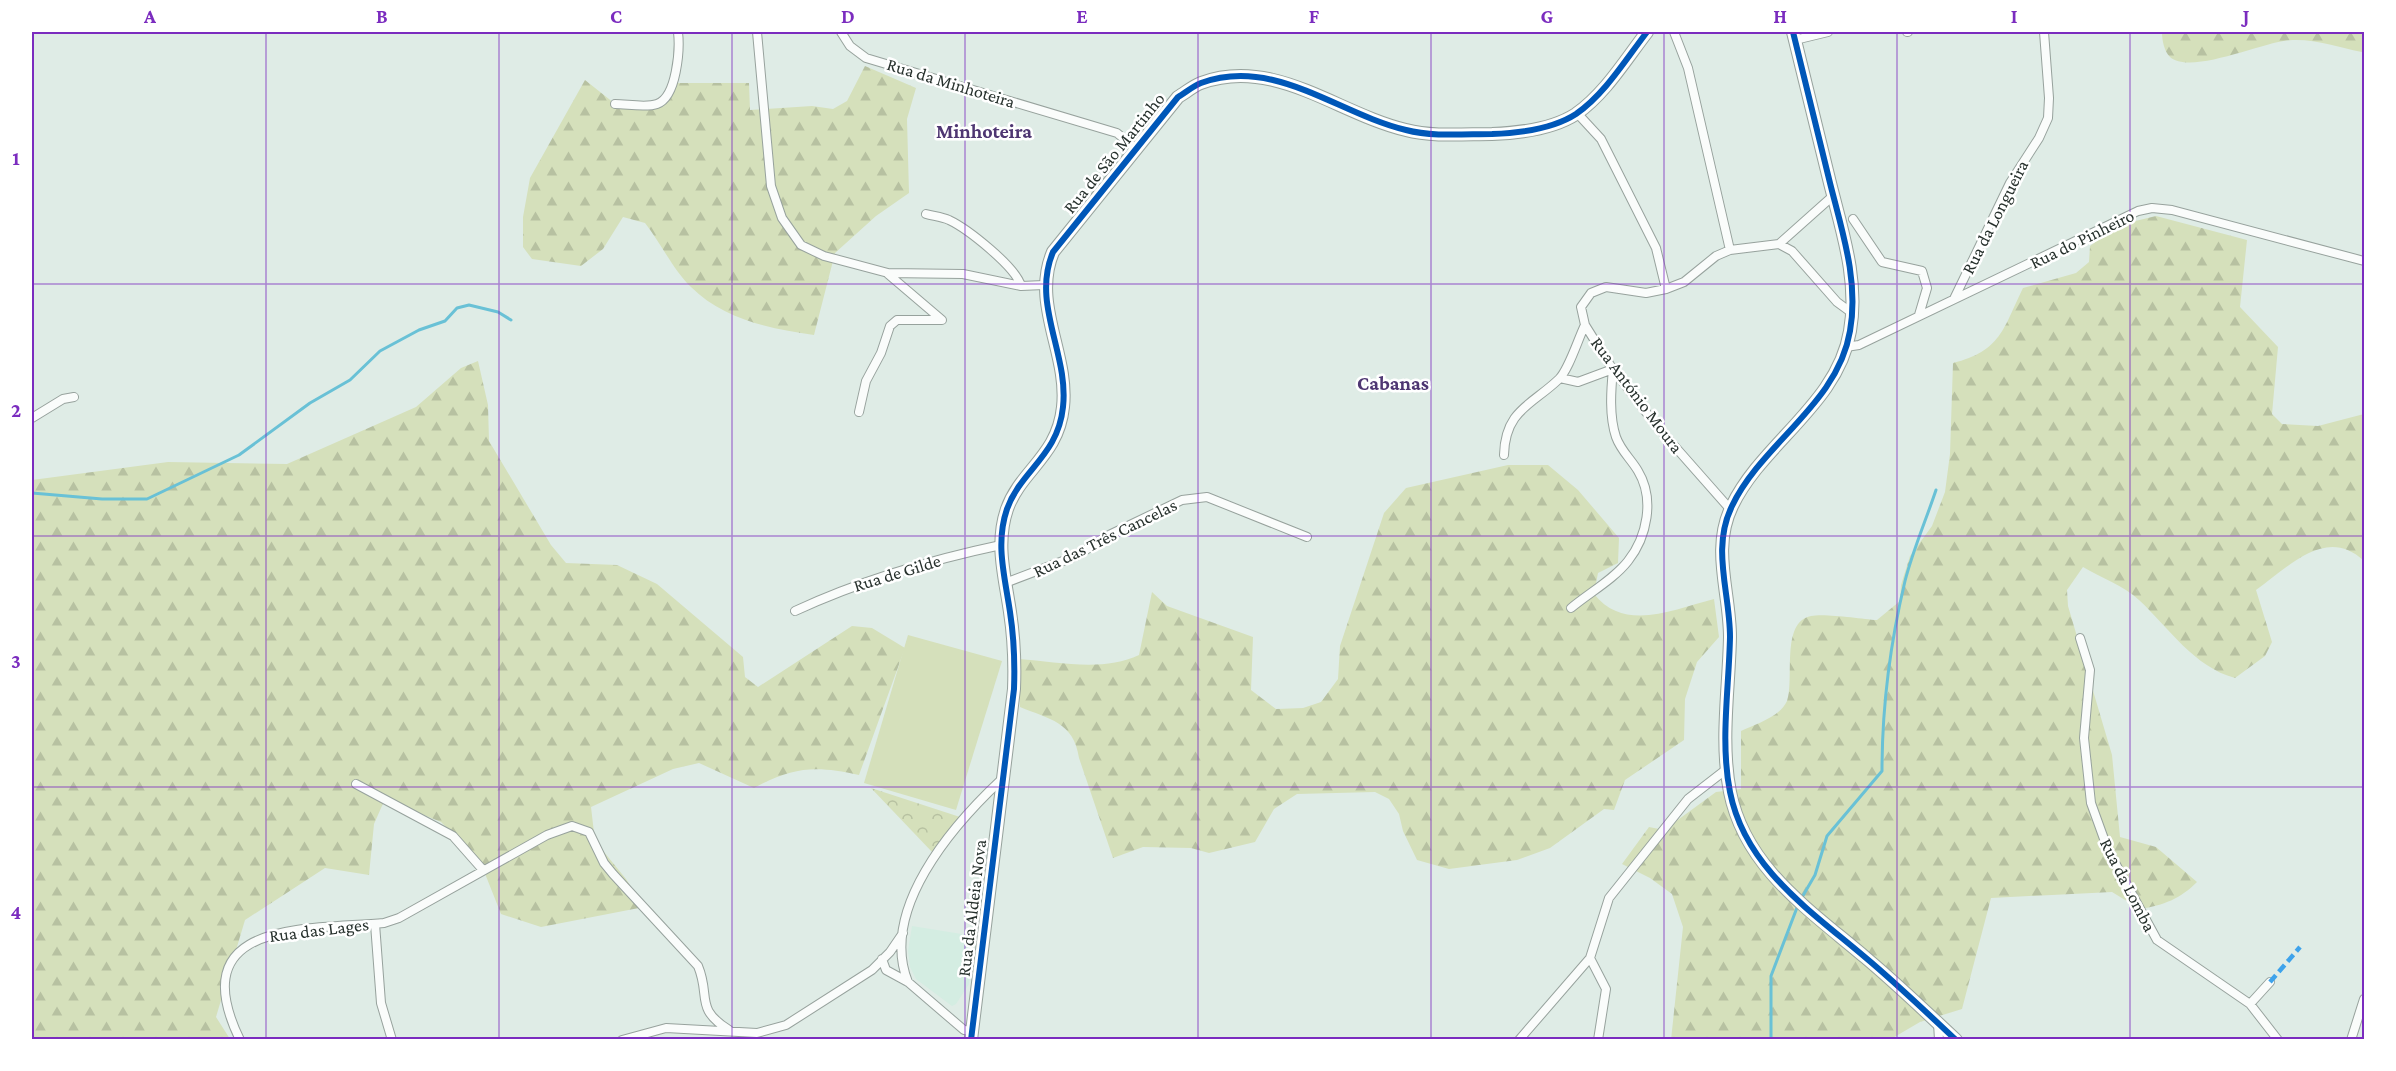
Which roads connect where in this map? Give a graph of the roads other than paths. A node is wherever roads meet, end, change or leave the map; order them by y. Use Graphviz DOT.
graph roads {
  1 [pos="678,32"];
  2 [pos="757,32"];
  3 [pos="841,32"];
  4 [pos="1647,32"];
  5 [pos="1674,32"];
  6 [pos="1828,32"];
  7 [pos="2044,32"];
  8 [pos="1794,36"];
  9 [pos="615,104"];
  10 [pos="1577,113"];
  11 [pos="1135,148"];
  12 [pos="1834,195"];
  13 [pos="926,214"];
  14 [pos="1853,219"];
  15 [pos="1779,244"];
  16 [pos="1730,250"];
  17 [pos="2364,261"];
  18 [pos="888,273"];
  19 [pos="1044,285"];
  20 [pos="1021,286"];
  21 [pos="1666,289"];
  22 [pos="1954,299"];
  23 [pos="1852,313"];
  24 [pos="1918,315"];
  25 [pos="1585,325"];
  26 [pos="1846,347"];
  27 [pos="1613,369"];
  28 [pos="1560,378"];
  29 [pos="74,397"];
  30 [pos="859,412"];
  31 [pos="32,418"];
  32 [pos="1504,454"];
  33 [pos="1730,509"];
  34 [pos="1307,537"];
  35 [pos="1001,545"];
  36 [pos="1005,583"];
  37 [pos="1571,608"];
  38 [pos="795,611"];
  39 [pos="2080,639"];
  40 [pos="1728,768"];
  41 [pos="1001,780"];
  42 [pos="356,784"];
  43 [pos="483,870"];
  44 [pos="375,924"];
  45 [pos="903,933"];
  46 [pos="890,952"];
  47 [pos="1590,958"];
  48 [pos="882,959"];
  49 [pos="901,961"];
  50 [pos="872,970"];
  51 [pos="888,970"];
  52 [pos="908,982"];
  53 [pos="2270,982"];
  54 [pos="2364,999"];
  55 [pos="2250,1004"];
  56 [pos="1938,1023"];
  57 [pos="729,1030"];
  58 [pos="971,1035"];
  59 [pos="240,1040"];
  60 [pos="392,1040"];
  61 [pos="622,1040"];
  62 [pos="1519,1040"];
  63 [pos="1598,1040"];
  64 [pos="1939,1040"];
  65 [pos="1956,1040"];
  66 [pos="2278,1040"];
  67 [pos="2351,1040"];
  1 -- 9 [label="street"];
  2 -- 18 [label="street"];
  3 -- 11 [label="street, Rua da Minhoteira"];
  4 -- 10 [label="street, Rua de São Martinho"];
  5 -- 16 [label="street"];
  6 -- 8 [label="street"];
  7 -- 22 [label="street, Rua da Longueira"];
  8 -- 12 [label="street"];
  10 -- 11 [label="street, Rua de São Martinho"];
  10 -- 21 [label="street"];
  11 -- 19 [label="street, Rua de São Martinho"];
  12 -- 15 [label="street"];
  12 -- 23 [label="street"];
  13 -- 20 [label="street"];
  14 -- 24 [label="street"];
  15 -- 16 [label="street"];
  15 -- 23 [label="street"];
  16 -- 21 [label="street"];
  17 -- 22 [label="street, Rua do Pinheiro"];
  18 -- 20 [label="street"];
  18 -- 30 [label="street"];
  19 -- 20 [label="street"];
  19 -- 35 [label="street, Rua de São Martinho"];
  21 -- 25 [label="street, Rua António Moura"];
  22 -- 24 [label="street, Rua do Pinheiro"];
  23 -- 26 [label="street"];
  24 -- 26 [label="street, Rua do Pinheiro"];
  25 -- 27 [label="street, Rua António Moura"];
  25 -- 28 [label="street"];
  26 -- 33 [label="street"];
  27 -- 28 [label="street"];
  27 -- 33 [label="street, Rua António Moura"];
  27 -- 37 [label="street"];
  28 -- 32 [label="street"];
  29 -- 31 [label="street"];
  33 -- 40 [label="street"];
  34 -- 36 [label="street, Rua das Três Cancelas"];
  35 -- 36 [label="street, Rua de São Martinho"];
  35 -- 38 [label="street, Rua de Gilde"];
  36 -- 41 [label="street, Rua da Aldeia Nova"];
  39 -- 55 [label="street, Rua da Lomba"];
  40 -- 47 [label="street"];
  40 -- 56 [label="street"];
  41 -- 45 [label="street"];
  41 -- 58 [label="street, Rua da Aldeia Nova"];
  42 -- 43 [label="street"];
  43 -- 44 [label="street, Rua das Lages"];
  43 -- 57 [label="street, Rua das Lages"];
  44 -- 59 [label="street, Rua das Lages"];
  44 -- 60 [label="street"];
  45 -- 46 [label="street"];
  45 -- 49 [label="street"];
  46 -- 48 [label="street"];
  46 -- 49 [label="street"];
  47 -- 62 [label="street"];
  47 -- 63 [label="street"];
  48 -- 50 [label="street"];
  48 -- 51 [label="street"];
  49 -- 51 [label="street"];
  49 -- 52 [label="street"];
  50 -- 51 [label="street"];
  50 -- 57 [label="street"];
  51 -- 52 [label="street"];
  52 -- 58 [label="street"];
  53 -- 55 [label="street"];
  54 -- 67 [label="street"];
  55 -- 66 [label="street, Rua da Lomba"];
  56 -- 64 [label="street"];
  56 -- 65 [label="street"];
  57 -- 61 [label="street"];
}
